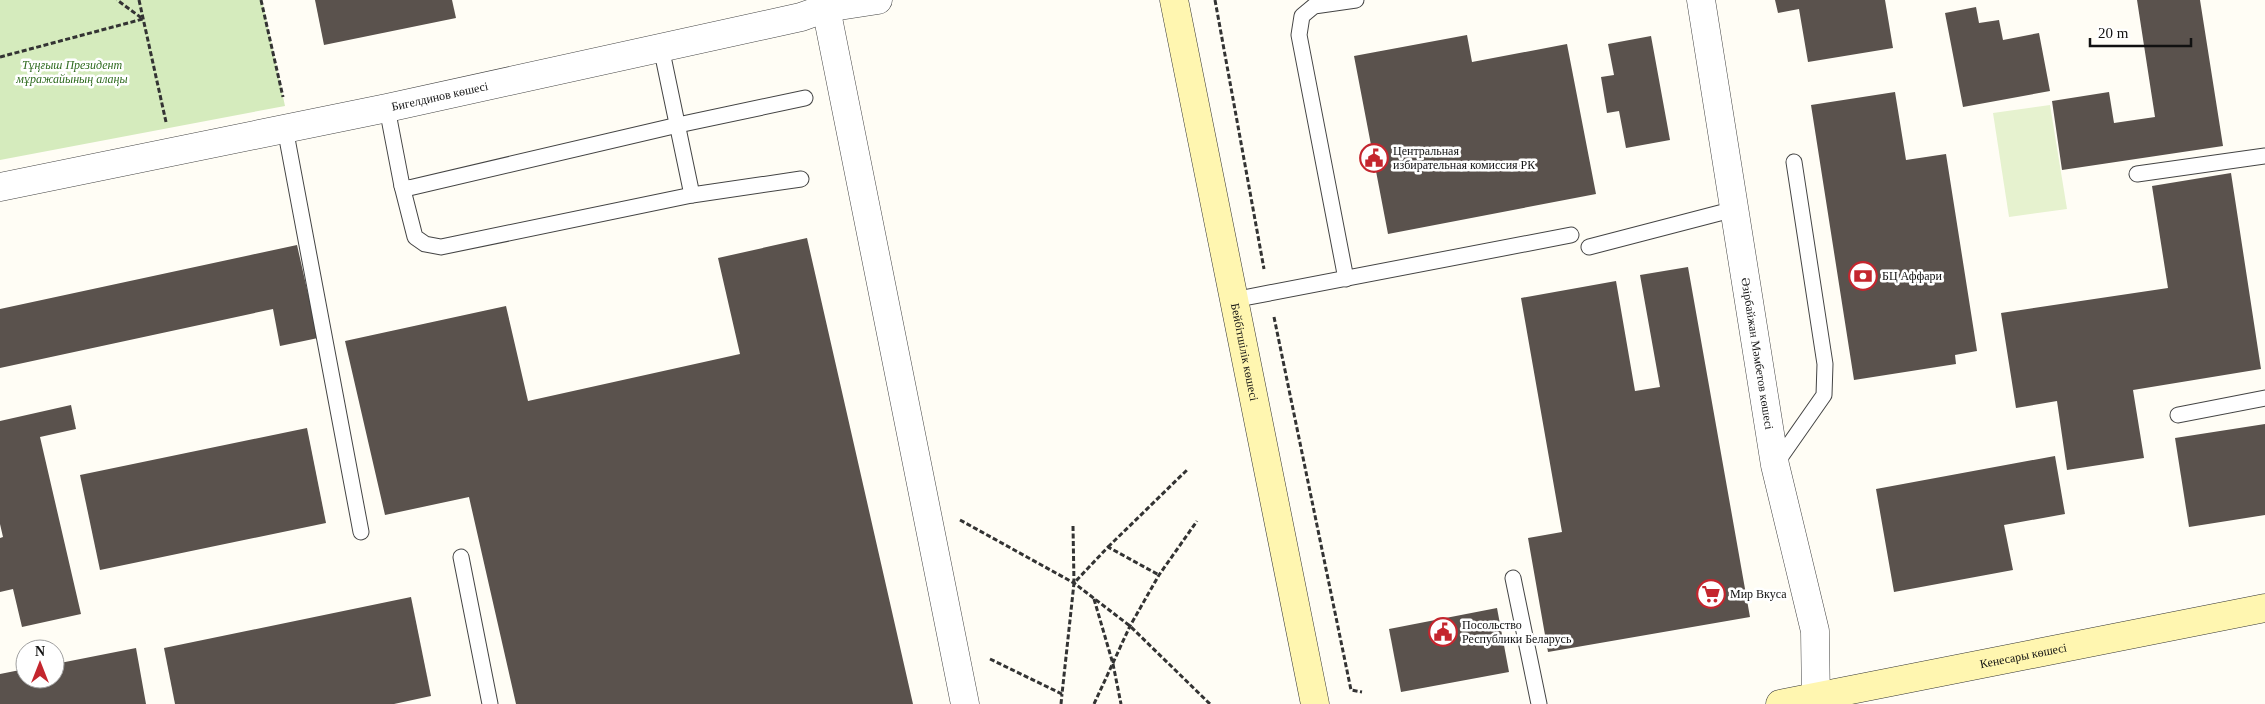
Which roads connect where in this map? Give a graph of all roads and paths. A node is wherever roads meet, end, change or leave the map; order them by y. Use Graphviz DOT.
graph roads {
  1 [pos="117,0"];
  2 [pos="140,0"];
  3 [pos="261,0"];
  4 [pos="878,0"];
  5 [pos="1174,0"];
  6 [pos="1215,0"];
  7 [pos="1356,0"];
  8 [pos="1702,0"];
  9 [pos="826,8"];
  10 [pos="143,19"];
  11 [pos="661,47"];
  12 [pos="0,57"];
  13 [pos="805,98"];
  14 [pos="387,108"];
  15 [pos="285,117"];
  16 [pos="678,125"];
  17 [pos="167,126"];
  18 [pos="2265,156"];
  19 [pos="1794,162"];
  20 [pos="2136,174"];
  21 [pos="801,179"];
  22 [pos="402,186"];
  23 [pos="0,187"];
  24 [pos="692,195"];
  25 [pos="1734,209"];
  26 [pos="1571,235"];
  27 [pos="1589,247"];
  28 [pos="1346,279"];
  29 [pos="1269,292"];
  30 [pos="1233,300"];
  31 [pos="2265,398"];
  32 [pos="2178,416"];
  33 [pos="1775,465"];
  34 [pos="1188,469"];
  35 [pos="957,519"];
  36 [pos="1196,521"];
  37 [pos="1073,526"];
  38 [pos="361,532"];
  39 [pos="1108,547"];
  40 [pos="461,557"];
  41 [pos="1160,575"];
  42 [pos="1513,578"];
  43 [pos="1074,583"];
  44 [pos="1094,598"];
  45 [pos="2265,608"];
  46 [pos="1130,626"];
  47 [pos="990,659"];
  48 [pos="1113,664"];
  49 [pos="1362,692"];
  50 [pos="1062,694"];
  51 [pos="1816,700"];
  52 [pos="490,704"];
  53 [pos="965,704"];
  54 [pos="1061,704"];
  55 [pos="1094,704"];
  56 [pos="1120,704"];
  57 [pos="1210,704"];
  58 [pos="1315,704"];
  59 [pos="1539,704"];
  60 [pos="1780,704"];
  1 -- 10 [label="path"];
  2 -- 10 [label="path"];
  3 -- 15 [label="path"];
  4 -- 9 [label="street, Бигелдинов көшесі"];
  5 -- 30 [label="main road, Бейбітшілік көшесі"];
  6 -- 29 [label="path"];
  7 -- 28 [label="lane"];
  8 -- 25 [label="street, Әзірбайжан Мәмбетов көшесі"];
  9 -- 11 [label="street, Бигелдинов көшесі"];
  9 -- 53 [label="street"];
  10 -- 12 [label="path"];
  10 -- 17 [label="path"];
  11 -- 14 [label="street, Бигелдинов көшесі"];
  11 -- 16 [label="lane"];
  13 -- 16 [label="lane"];
  14 -- 15 [label="street, Бигелдинов көшесі"];
  14 -- 22 [label="lane"];
  15 -- 23 [label="street, Бигелдинов көшесі"];
  15 -- 38 [label="lane"];
  16 -- 22 [label="lane"];
  16 -- 24 [label="lane"];
  18 -- 20 [label="lane"];
  19 -- 33 [label="lane"];
  21 -- 24 [label="lane"];
  22 -- 24 [label="lane"];
  25 -- 27 [label="lane"];
  25 -- 33 [label="street, Әзірбайжан Мәмбетов көшесі"];
  26 -- 28 [label="lane"];
  28 -- 29 [label="lane"];
  29 -- 30 [label="lane"];
  29 -- 49 [label="path"];
  30 -- 58 [label="main road, Бейбітшілік көшесі"];
  31 -- 32 [label="lane"];
  33 -- 51 [label="street, Әзірбайжан Мәмбетов көшесі"];
  34 -- 39 [label="path"];
  35 -- 43 [label="path"];
  36 -- 41 [label="path"];
  37 -- 43 [label="path"];
  39 -- 41 [label="path"];
  39 -- 43 [label="path"];
  40 -- 52 [label="lane"];
  41 -- 46 [label="path"];
  42 -- 59 [label="lane"];
  43 -- 44 [label="path"];
  43 -- 50 [label="path"];
  44 -- 46 [label="path"];
  44 -- 48 [label="path"];
  45 -- 51 [label="main road, Кенесары көшесі"];
  46 -- 48 [label="path"];
  46 -- 57 [label="path"];
  47 -- 50 [label="path"];
  48 -- 55 [label="path"];
  48 -- 56 [label="path"];
  50 -- 54 [label="path"];
  51 -- 60 [label="main road, Кенесары көшесі"];
}
